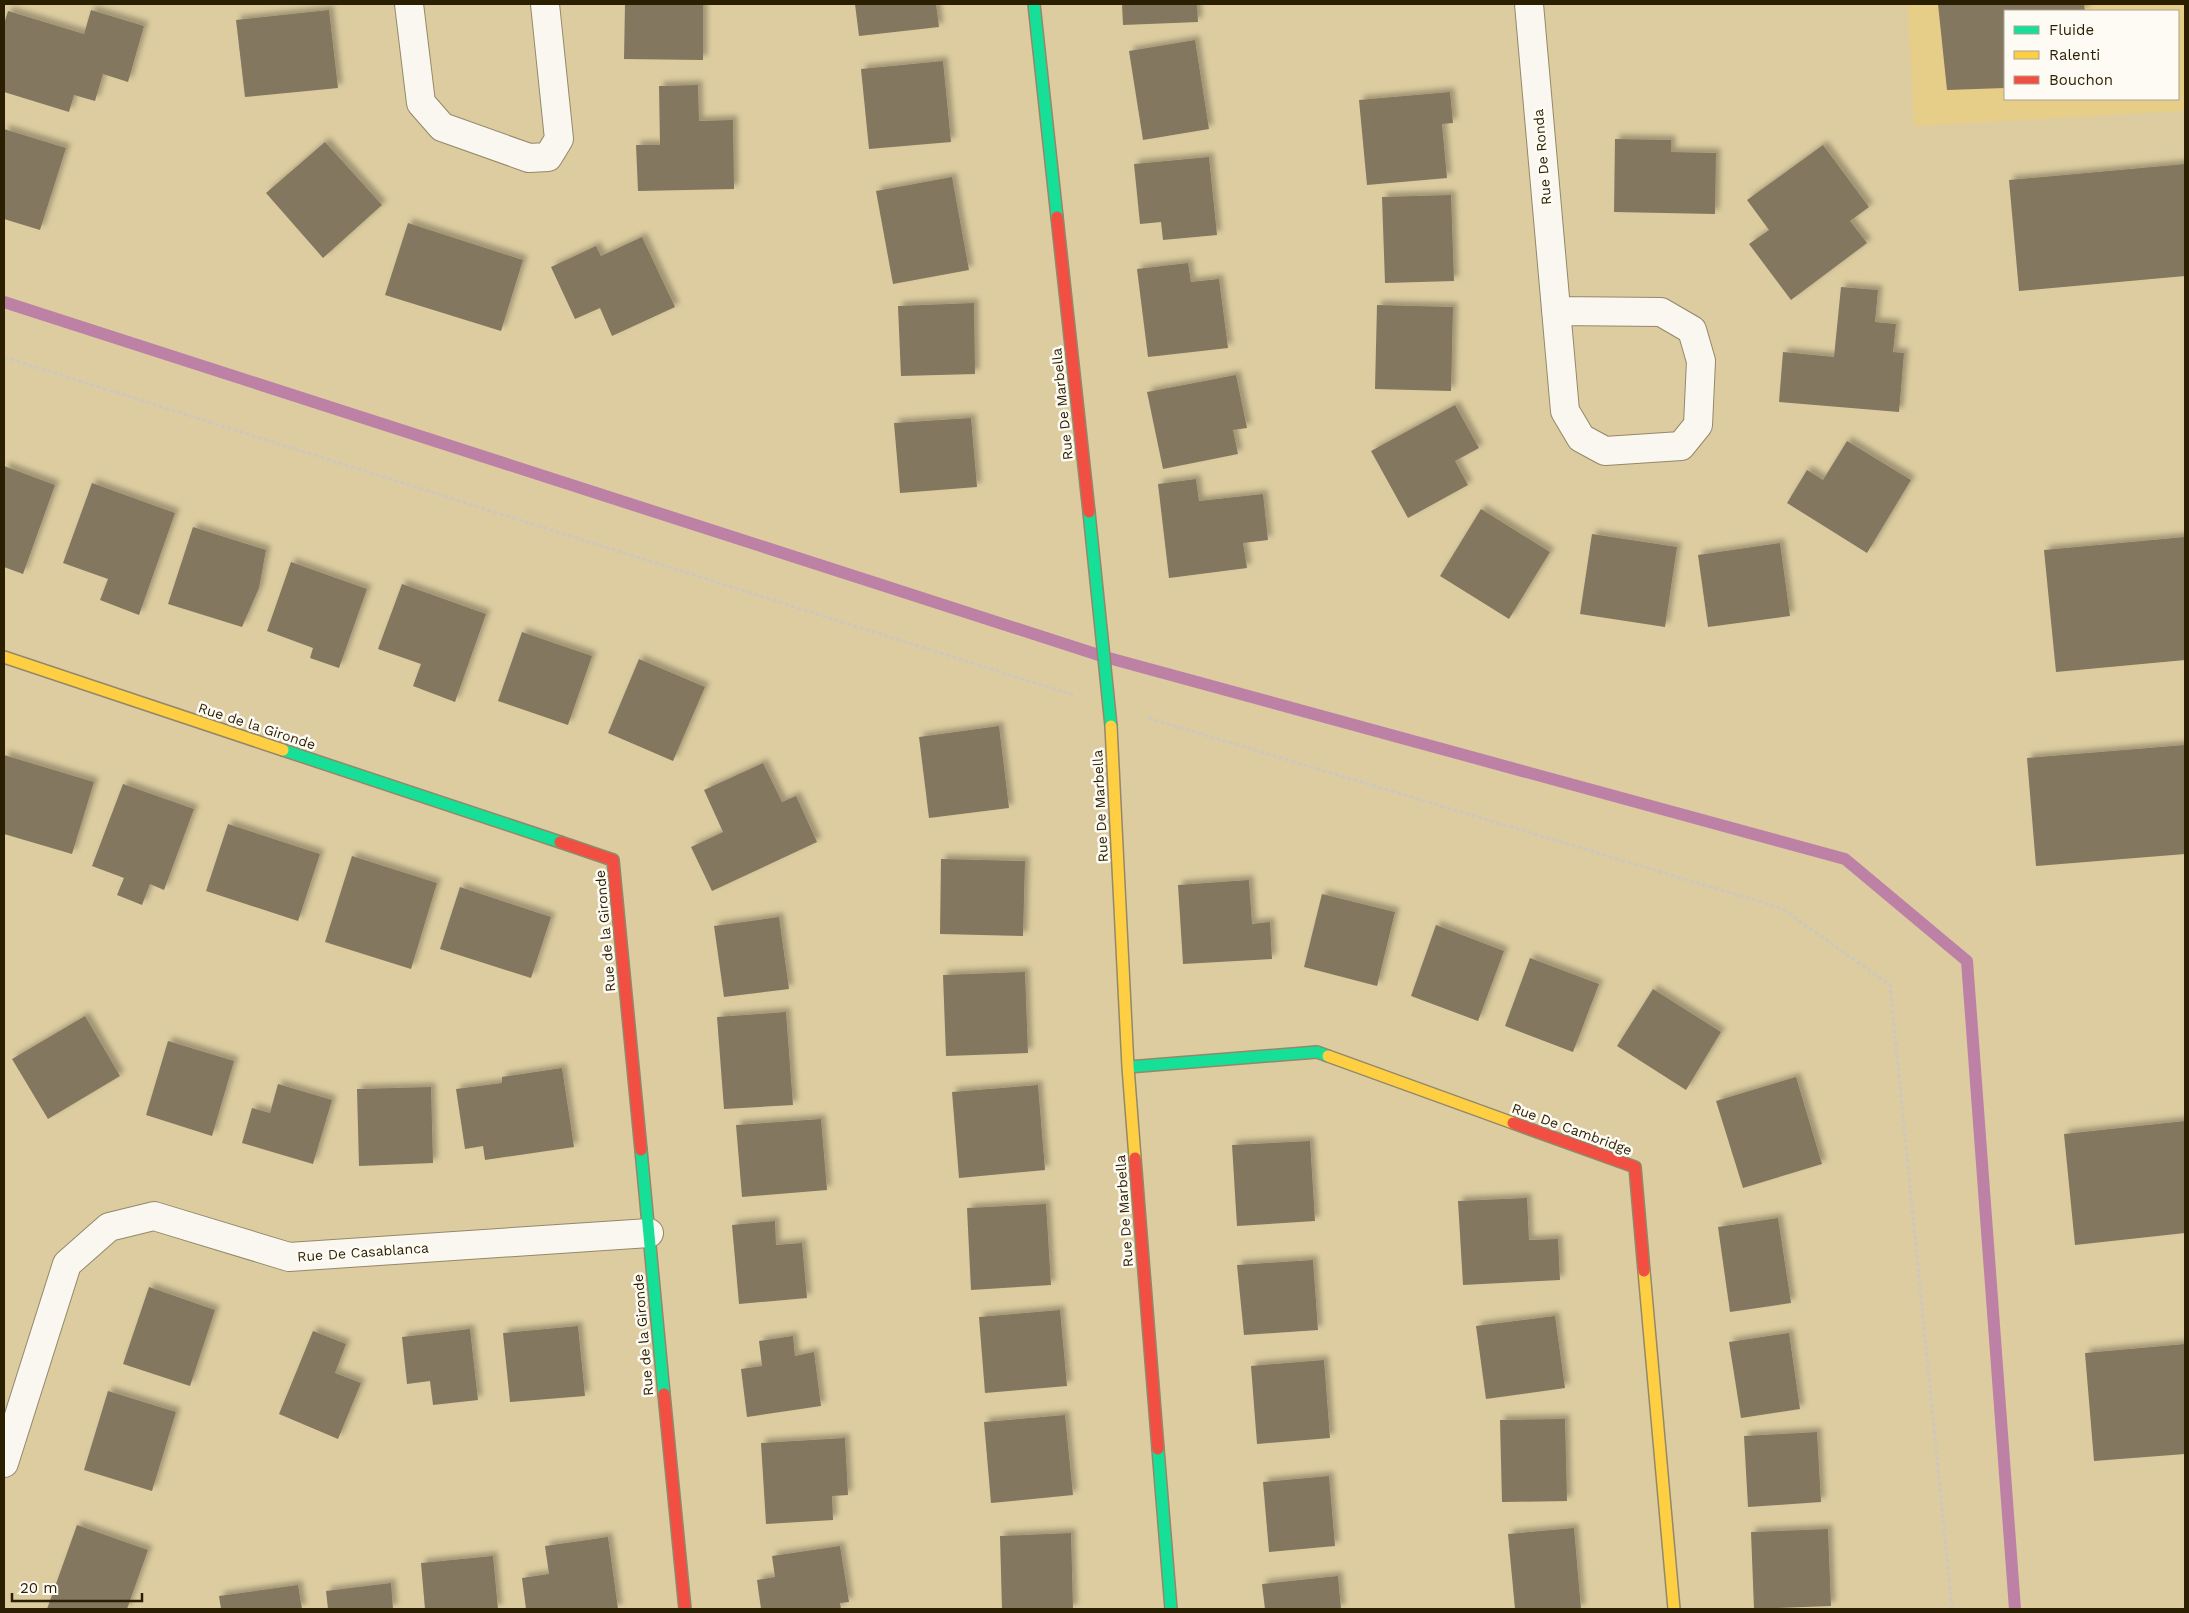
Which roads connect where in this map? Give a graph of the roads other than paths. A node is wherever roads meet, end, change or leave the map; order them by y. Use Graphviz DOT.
graph roads {
  1 [pos="409,4"];
  2 [pos="545,4"];
  3 [pos="1034,4"];
  4 [pos="1528,4"];
  5 [pos="1556,311"];
  6 [pos="4,657"];
  7 [pos="1128,1067"];
  8 [pos="648,1233"];
  9 [pos="4,1462"];
  10 [pos="685,1609"];
  11 [pos="1170,1609"];
  12 [pos="1674,1609"];
  1 -- 2 [label="street"];
  3 -- 7 [label="street, Rue De Marbella"];
  4 -- 5 [label="street, Rue De Ronda"];
  5 -- 5 [label="street, Rue De Ronda"];
  6 -- 8 [label="street, Rue de la Gironde"];
  7 -- 11 [label="street, Rue De Marbella"];
  7 -- 12 [label="street, Rue De Cambridge"];
  8 -- 9 [label="street, Rue De Casablanca"];
  8 -- 10 [label="street, Rue de la Gironde"];
}
